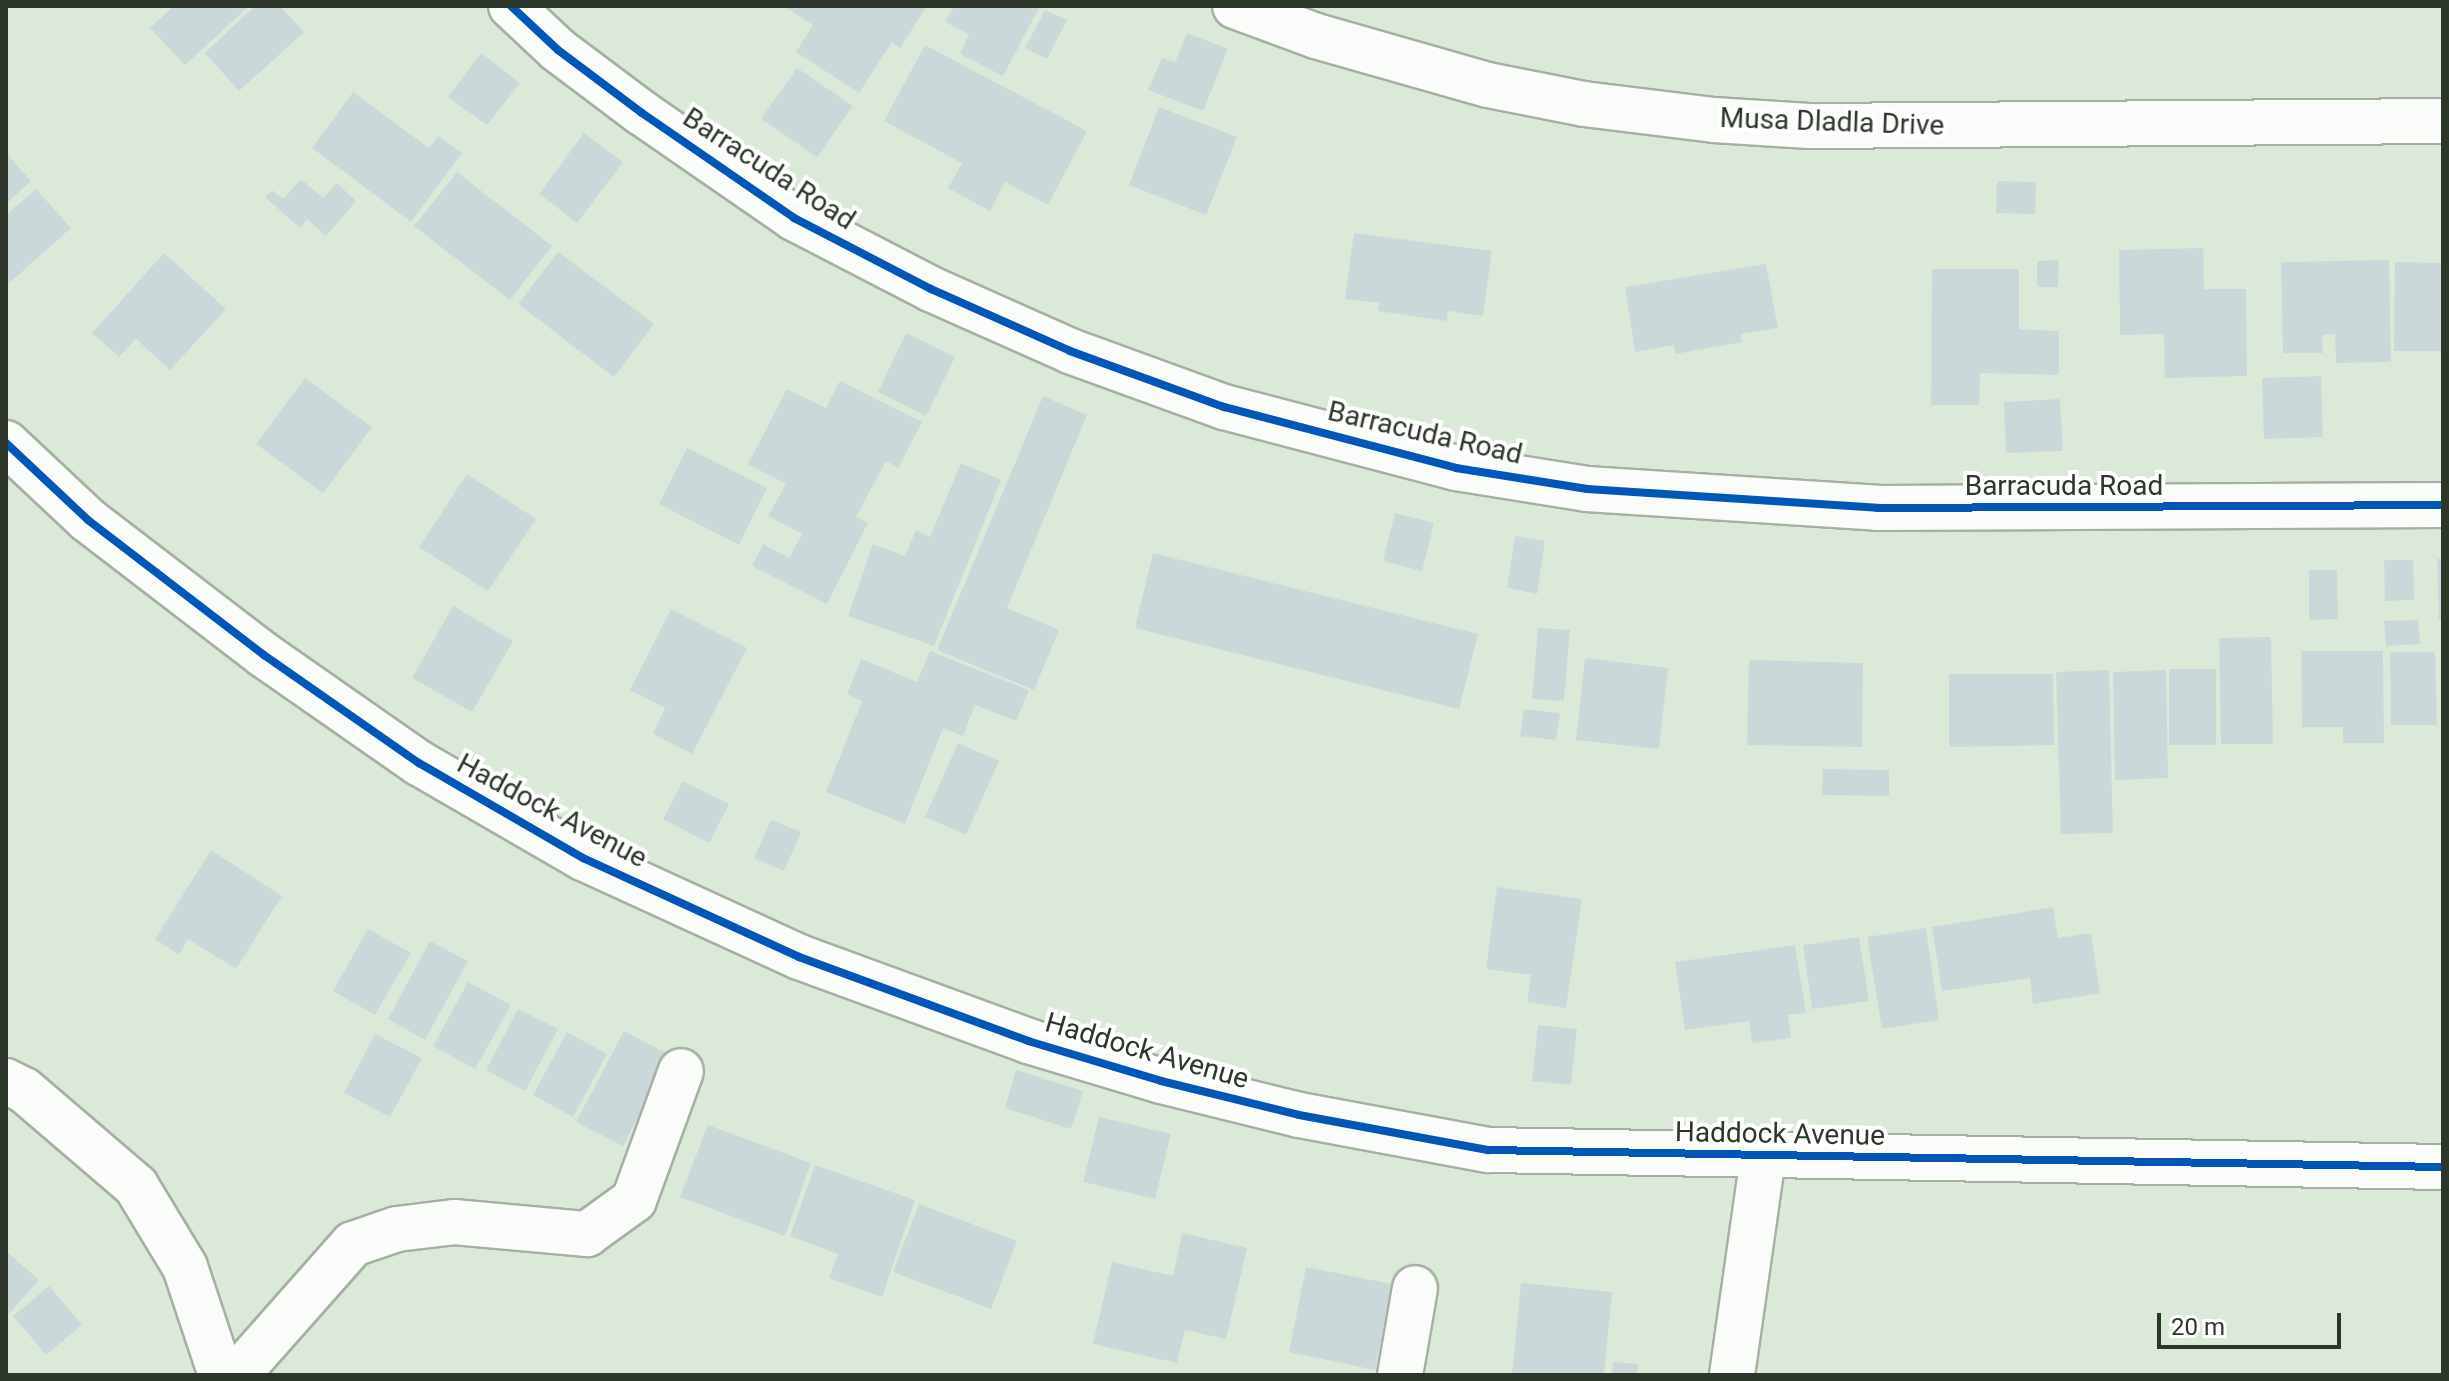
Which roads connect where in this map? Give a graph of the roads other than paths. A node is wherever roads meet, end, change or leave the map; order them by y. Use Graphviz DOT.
graph roads {
  1 [pos="511,6"];
  2 [pos="1235,6"];
  3 [pos="2443,121"];
  4 [pos="6,443"];
  5 [pos="2443,505"];
  6 [pos="681,1071"];
  7 [pos="6,1081"];
  8 [pos="1763,1156"];
  9 [pos="2443,1167"];
  10 [pos="1415,1288"];
  11 [pos="221,1375"];
  12 [pos="237,1375"];
  13 [pos="1400,1375"];
  14 [pos="1732,1375"];
  1 -- 5 [label="street, Barracuda Road"];
  2 -- 3 [label="street, Musa Dladla Drive"];
  4 -- 8 [label="street, Haddock Avenue"];
  6 -- 12 [label="street"];
  7 -- 11 [label="street"];
  8 -- 9 [label="street, Haddock Avenue"];
  8 -- 14 [label="street"];
  10 -- 13 [label="street"];
}
